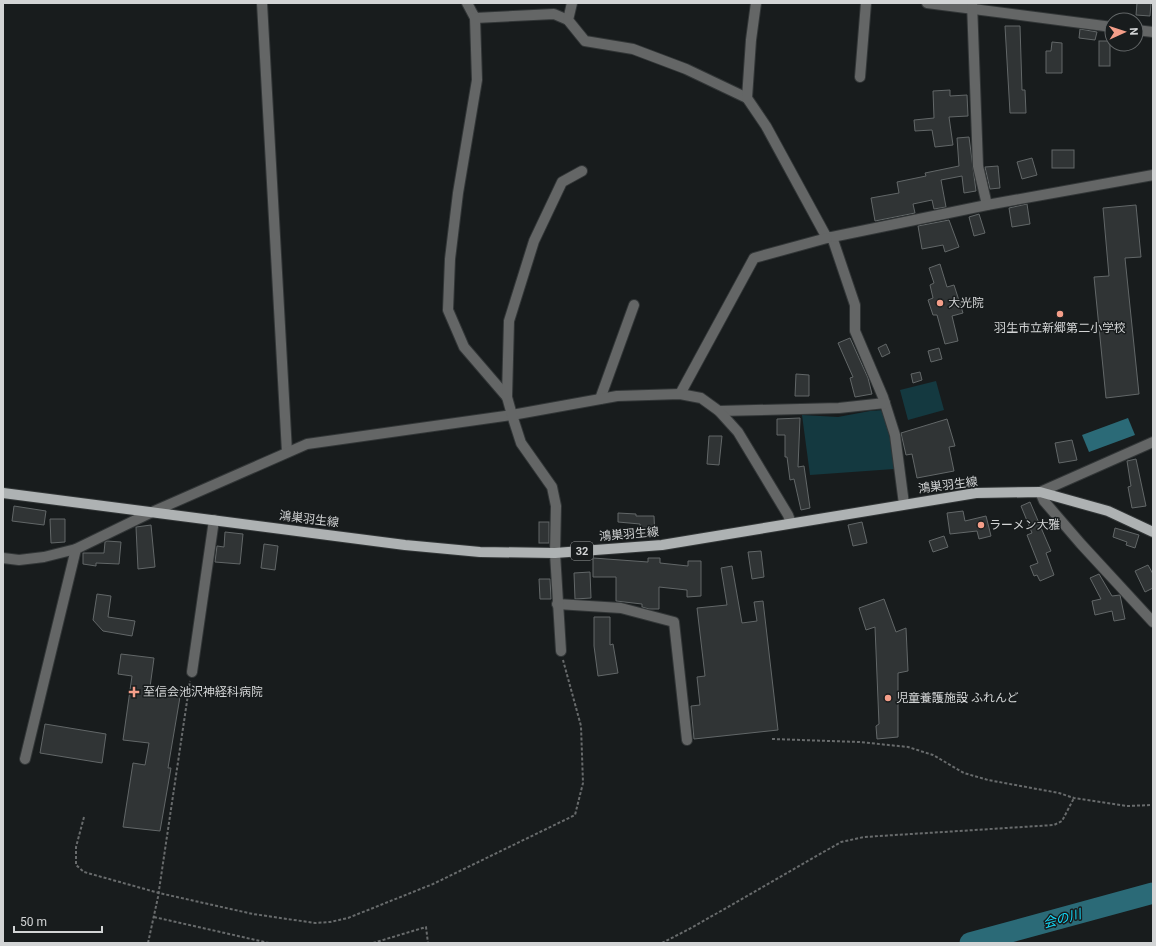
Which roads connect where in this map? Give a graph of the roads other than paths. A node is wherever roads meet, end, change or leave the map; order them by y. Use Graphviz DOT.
graph roads {
  1 [pos="262,3"];
  2 [pos="467,3"];
  3 [pos="572,3"];
  4 [pos="756,3"];
  5 [pos="866,3"];
  6 [pos="927,3"];
  7 [pos="972,7"];
  8 [pos="475,18"];
  9 [pos="568,20"];
  10 [pos="1104,26"];
  11 [pos="860,78"];
  12 [pos="747,98"];
  13 [pos="582,171"];
  14 [pos="1153,175"];
  15 [pos="987,205"];
  16 [pos="830,238"];
  17 [pos="634,305"];
  18 [pos="680,394"];
  19 [pos="507,397"];
  20 [pos="600,399"];
  21 [pos="885,402"];
  22 [pos="719,411"];
  23 [pos="512,415"];
  24 [pos="1153,442"];
  25 [pos="287,452"];
  26 [pos="1040,492"];
  27 [pos="3,493"];
  28 [pos="904,504"];
  29 [pos="152,512"];
  30 [pos="214,520"];
  31 [pos="791,523"];
  32 [pos="1153,532"];
  33 [pos="76,549"];
  34 [pos="555,553"];
  35 [pos="3,558"];
  36 [pos="557,604"];
  37 [pos="1153,622"];
  38 [pos="561,651"];
  39 [pos="192,672"];
  40 [pos="687,740"];
  41 [pos="25,759"];
  1 -- 25 [label="street"];
  2 -- 8 [label="street"];
  3 -- 9 [label="street"];
  4 -- 12 [label="street"];
  5 -- 11 [label="street"];
  6 -- 7 [label="street"];
  7 -- 10 [label="street"];
  7 -- 15 [label="street"];
  8 -- 9 [label="street"];
  8 -- 19 [label="street"];
  9 -- 12 [label="street"];
  12 -- 16 [label="street"];
  13 -- 19 [label="street"];
  14 -- 15 [label="street"];
  15 -- 16 [label="street"];
  16 -- 18 [label="street"];
  16 -- 21 [label="street"];
  17 -- 20 [label="street"];
  18 -- 20 [label="street"];
  18 -- 22 [label="street"];
  19 -- 23 [label="street"];
  20 -- 23 [label="street"];
  21 -- 22 [label="street"];
  21 -- 28 [label="street"];
  22 -- 31 [label="street"];
  23 -- 25 [label="street"];
  23 -- 34 [label="street"];
  24 -- 26 [label="street"];
  25 -- 29 [label="street"];
  26 -- 28 [label="main road, 鴻巣羽生線 / 32"];
  26 -- 32 [label="main road, 鴻巣羽生線 / 32"];
  26 -- 37 [label="street"];
  27 -- 29 [label="main road, 鴻巣羽生線 / 32"];
  28 -- 31 [label="main road, 鴻巣羽生線 / 32"];
  29 -- 30 [label="main road, 鴻巣羽生線 / 32"];
  29 -- 33 [label="street"];
  30 -- 34 [label="main road, 鴻巣羽生線 / 32"];
  30 -- 39 [label="street"];
  31 -- 34 [label="main road, 鴻巣羽生線 / 32"];
  33 -- 35 [label="street"];
  33 -- 41 [label="street"];
  34 -- 36 [label="street"];
  36 -- 38 [label="street"];
  36 -- 40 [label="street"];
}
